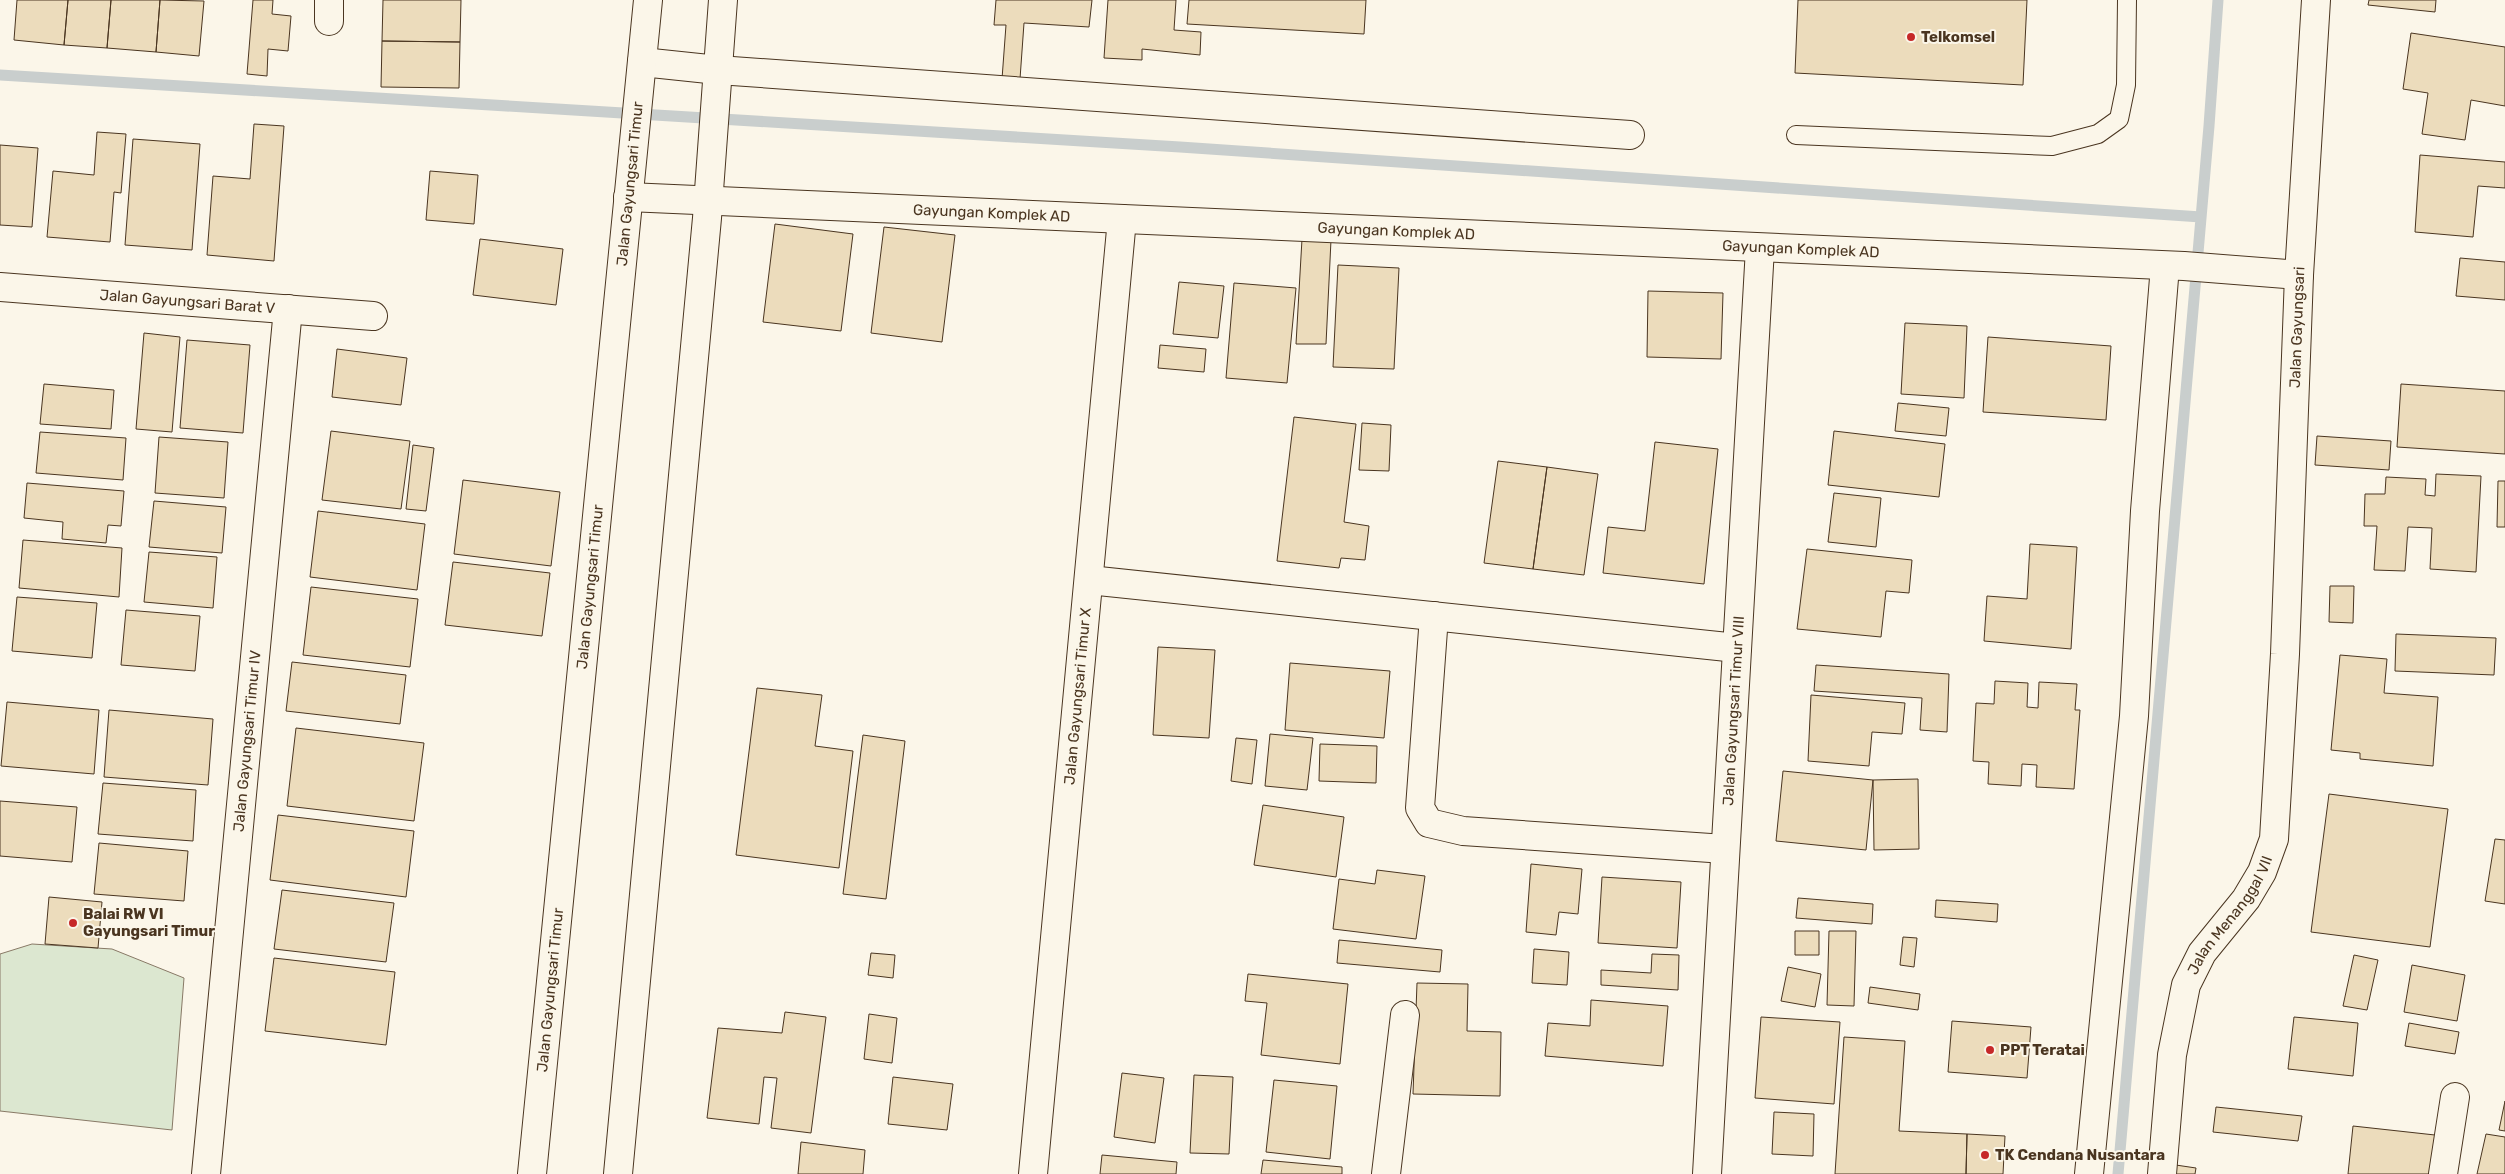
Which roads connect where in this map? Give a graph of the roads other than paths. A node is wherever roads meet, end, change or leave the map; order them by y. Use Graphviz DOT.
graph roads {
  1 [pos="648,0"];
  2 [pos="723,0"];
  3 [pos="2127,0"];
  4 [pos="2316,0"];
  5 [pos="641,74"];
  6 [pos="717,82"];
  7 [pos="1630,135"];
  8 [pos="1796,135"];
  9 [pos="628,197"];
  10 [pos="708,200"];
  11 [pos="1122,219"];
  12 [pos="1760,248"];
  13 [pos="2174,266"];
  14 [pos="2299,275"];
  15 [pos="0,287"];
  16 [pos="288,309"];
  17 [pos="373,316"];
  18 [pos="1088,580"];
  19 [pos="1434,616"];
  20 [pos="1737,648"];
  21 [pos="2285,654"];
  22 [pos="1726,848"];
  23 [pos="1405,1015"];
  24 [pos="2455,1097"];
  25 [pos="206,1174"];
  26 [pos="532,1174"];
  27 [pos="618,1174"];
  28 [pos="1033,1174"];
  29 [pos="1386,1174"];
  30 [pos="1707,1174"];
  31 [pos="2089,1174"];
  32 [pos="2162,1174"];
  33 [pos="2443,1174"];
  1 -- 5 [label="street, Jalan Gayungsari Timur"];
  2 -- 6 [label="street"];
  3 -- 8 [label="lane"];
  4 -- 14 [label="street, Jalan Gayungsari"];
  5 -- 6 [label="street"];
  5 -- 9 [label="street, Jalan Gayungsari Timur"];
  6 -- 7 [label="street"];
  6 -- 10 [label="street"];
  9 -- 10 [label="street, Gayungan Komplek AD"];
  9 -- 26 [label="street, Jalan Gayungsari Timur"];
  10 -- 11 [label="street, Gayungan Komplek AD"];
  10 -- 27 [label="street"];
  11 -- 12 [label="street, Gayungan Komplek AD"];
  11 -- 18 [label="street, Jalan Gayungsari Timur X"];
  12 -- 13 [label="street, Gayungan Komplek AD"];
  12 -- 20 [label="street, Jalan Gayungsari Timur VIII"];
  13 -- 14 [label="street, Gayungan Komplek AD"];
  13 -- 31 [label="street"];
  14 -- 21 [label="street, Jalan Gayungsari"];
  15 -- 16 [label="street, Jalan Gayungsari Barat V"];
  16 -- 17 [label="street, Jalan Gayungsari Barat V"];
  16 -- 25 [label="street, Jalan Gayungsari Timur IV"];
  18 -- 19 [label="street"];
  18 -- 28 [label="street, Jalan Gayungsari Timur X"];
  19 -- 20 [label="street"];
  19 -- 22 [label="street"];
  20 -- 22 [label="street, Jalan Gayungsari Timur VIII"];
  21 -- 32 [label="street, Jalan Menanggal VII"];
  22 -- 30 [label="street, Jalan Gayungsari Timur VIII"];
  23 -- 29 [label="street"];
  24 -- 33 [label="street"];
}
